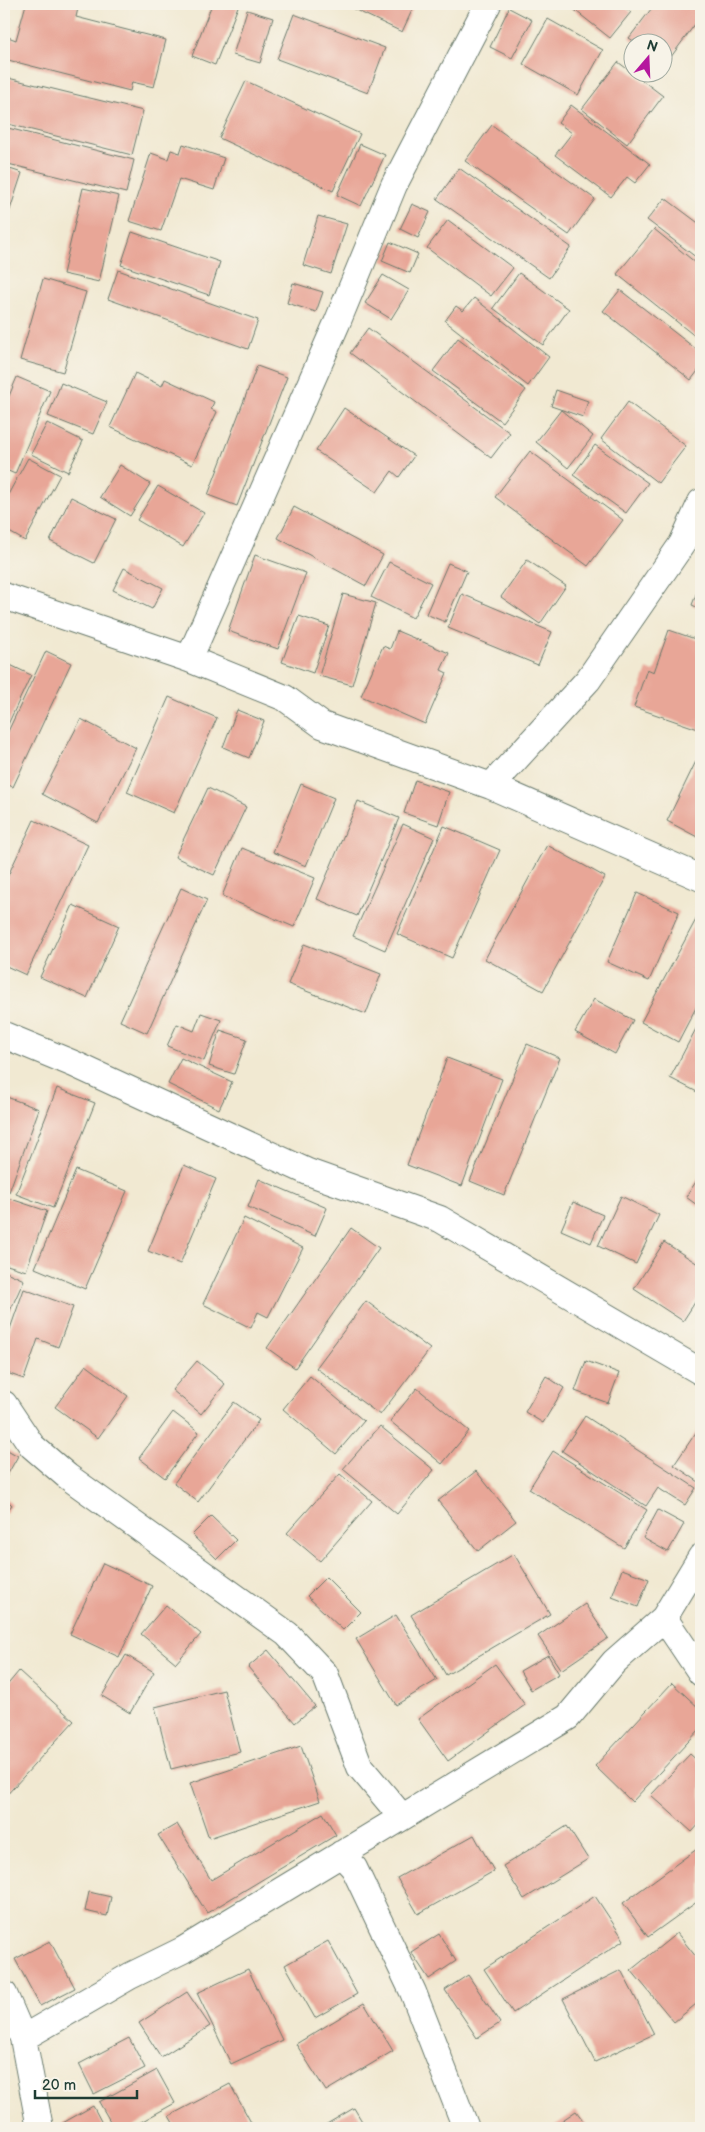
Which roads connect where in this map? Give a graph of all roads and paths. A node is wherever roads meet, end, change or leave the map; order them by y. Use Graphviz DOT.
graph roads {
  1 [pos="488,4"];
  2 [pos="701,502"];
  3 [pos="4,596"];
  4 [pos="188,659"];
  5 [pos="492,786"];
  6 [pos="701,878"];
  7 [pos="4,1035"];
  8 [pos="701,1372"];
  9 [pos="4,1404"];
  10 [pos="701,1557"];
  11 [pos="664,1618"];
  12 [pos="701,1673"];
  13 [pos="402,1817"];
  14 [pos="342,1854"];
  15 [pos="4,1994"];
  16 [pos="23,2038"];
  17 [pos="40,2128"];
  18 [pos="466,2128"];
  1 -- 4 [label="street"];
  2 -- 5 [label="street"];
  3 -- 4 [label="street"];
  4 -- 5 [label="street"];
  5 -- 6 [label="street"];
  7 -- 8 [label="street"];
  9 -- 13 [label="street"];
  10 -- 11 [label="street"];
  11 -- 12 [label="street"];
  11 -- 13 [label="street"];
  13 -- 14 [label="street"];
  14 -- 16 [label="street"];
  14 -- 18 [label="street"];
  15 -- 16 [label="street"];
  16 -- 17 [label="street"];
}
